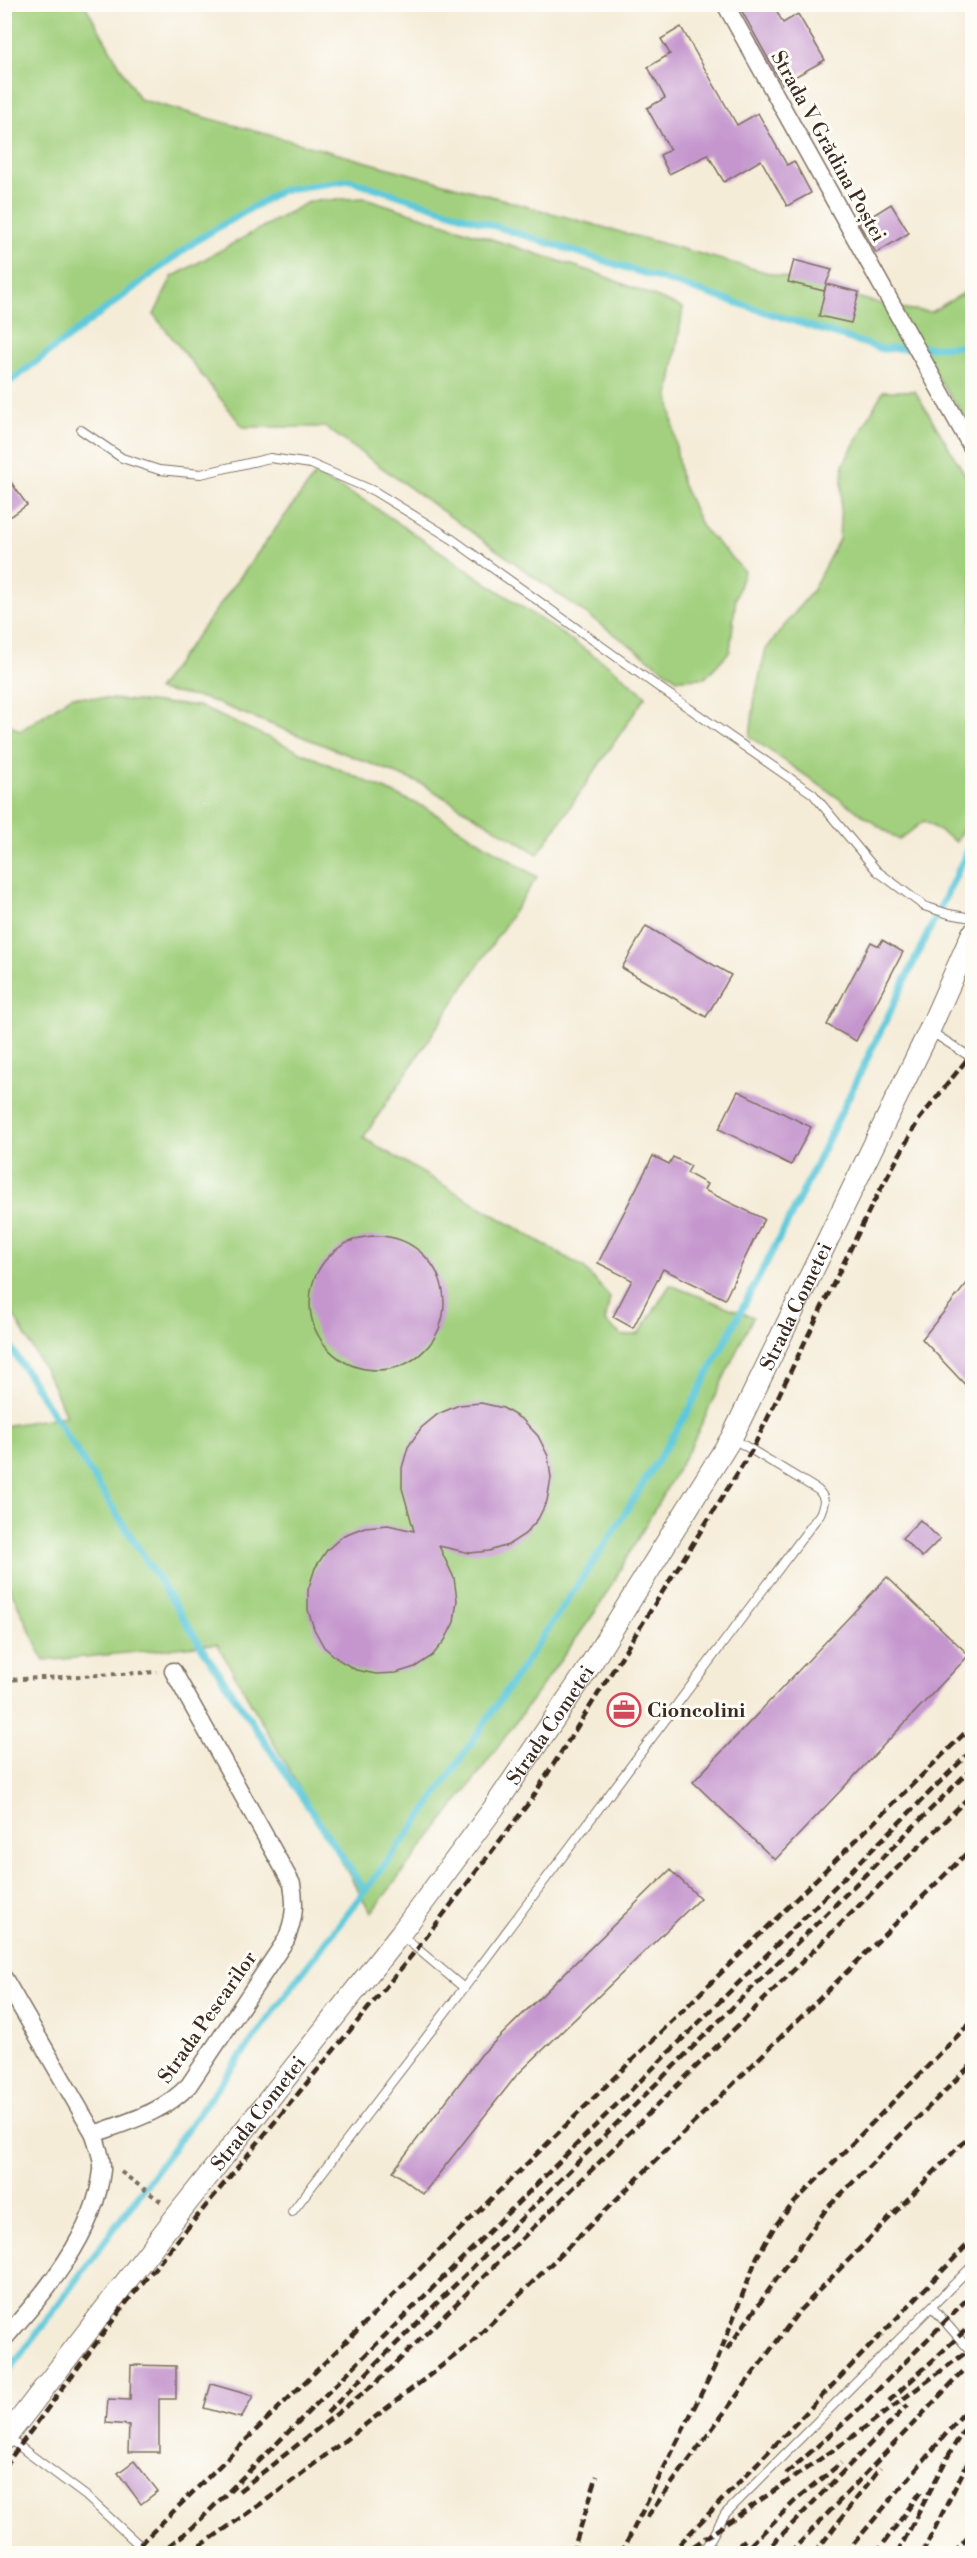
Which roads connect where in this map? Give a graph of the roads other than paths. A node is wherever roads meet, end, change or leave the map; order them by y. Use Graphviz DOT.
graph roads {
  1 [pos="725,4"];
  2 [pos="81,430"];
  3 [pos="972,448"];
  4 [pos="972,918"];
  5 [pos="972,934"];
  6 [pos="929,1031"];
  7 [pos="972,1058"];
  8 [pos="732,1437"];
  9 [pos="173,1671"];
  10 [pos="400,1934"];
  11 [pos="4,1978"];
  12 [pos="464,1988"];
  13 [pos="94,2134"];
  14 [pos="292,2212"];
  15 [pos="972,2266"];
  16 [pos="932,2307"];
  17 [pos="4,2339"];
  18 [pos="972,2353"];
  19 [pos="6,2439"];
  20 [pos="149,2553"];
  21 [pos="702,2553"];
  1 -- 3 [label="street, Strada V Grădina Poștei"];
  2 -- 4 [label="lane"];
  5 -- 6 [label="street, Strada Cometei"];
  6 -- 7 [label="lane"];
  6 -- 8 [label="street, Strada Cometei"];
  8 -- 10 [label="street, Strada Cometei"];
  8 -- 12 [label="lane"];
  9 -- 13 [label="street, Strada Pescarilor"];
  10 -- 12 [label="lane"];
  10 -- 19 [label="street, Strada Cometei"];
  11 -- 13 [label="street"];
  12 -- 14 [label="lane"];
  13 -- 17 [label="street"];
  15 -- 16 [label="lane"];
  16 -- 18 [label="lane"];
  16 -- 21 [label="lane"];
  19 -- 20 [label="lane"];
}
